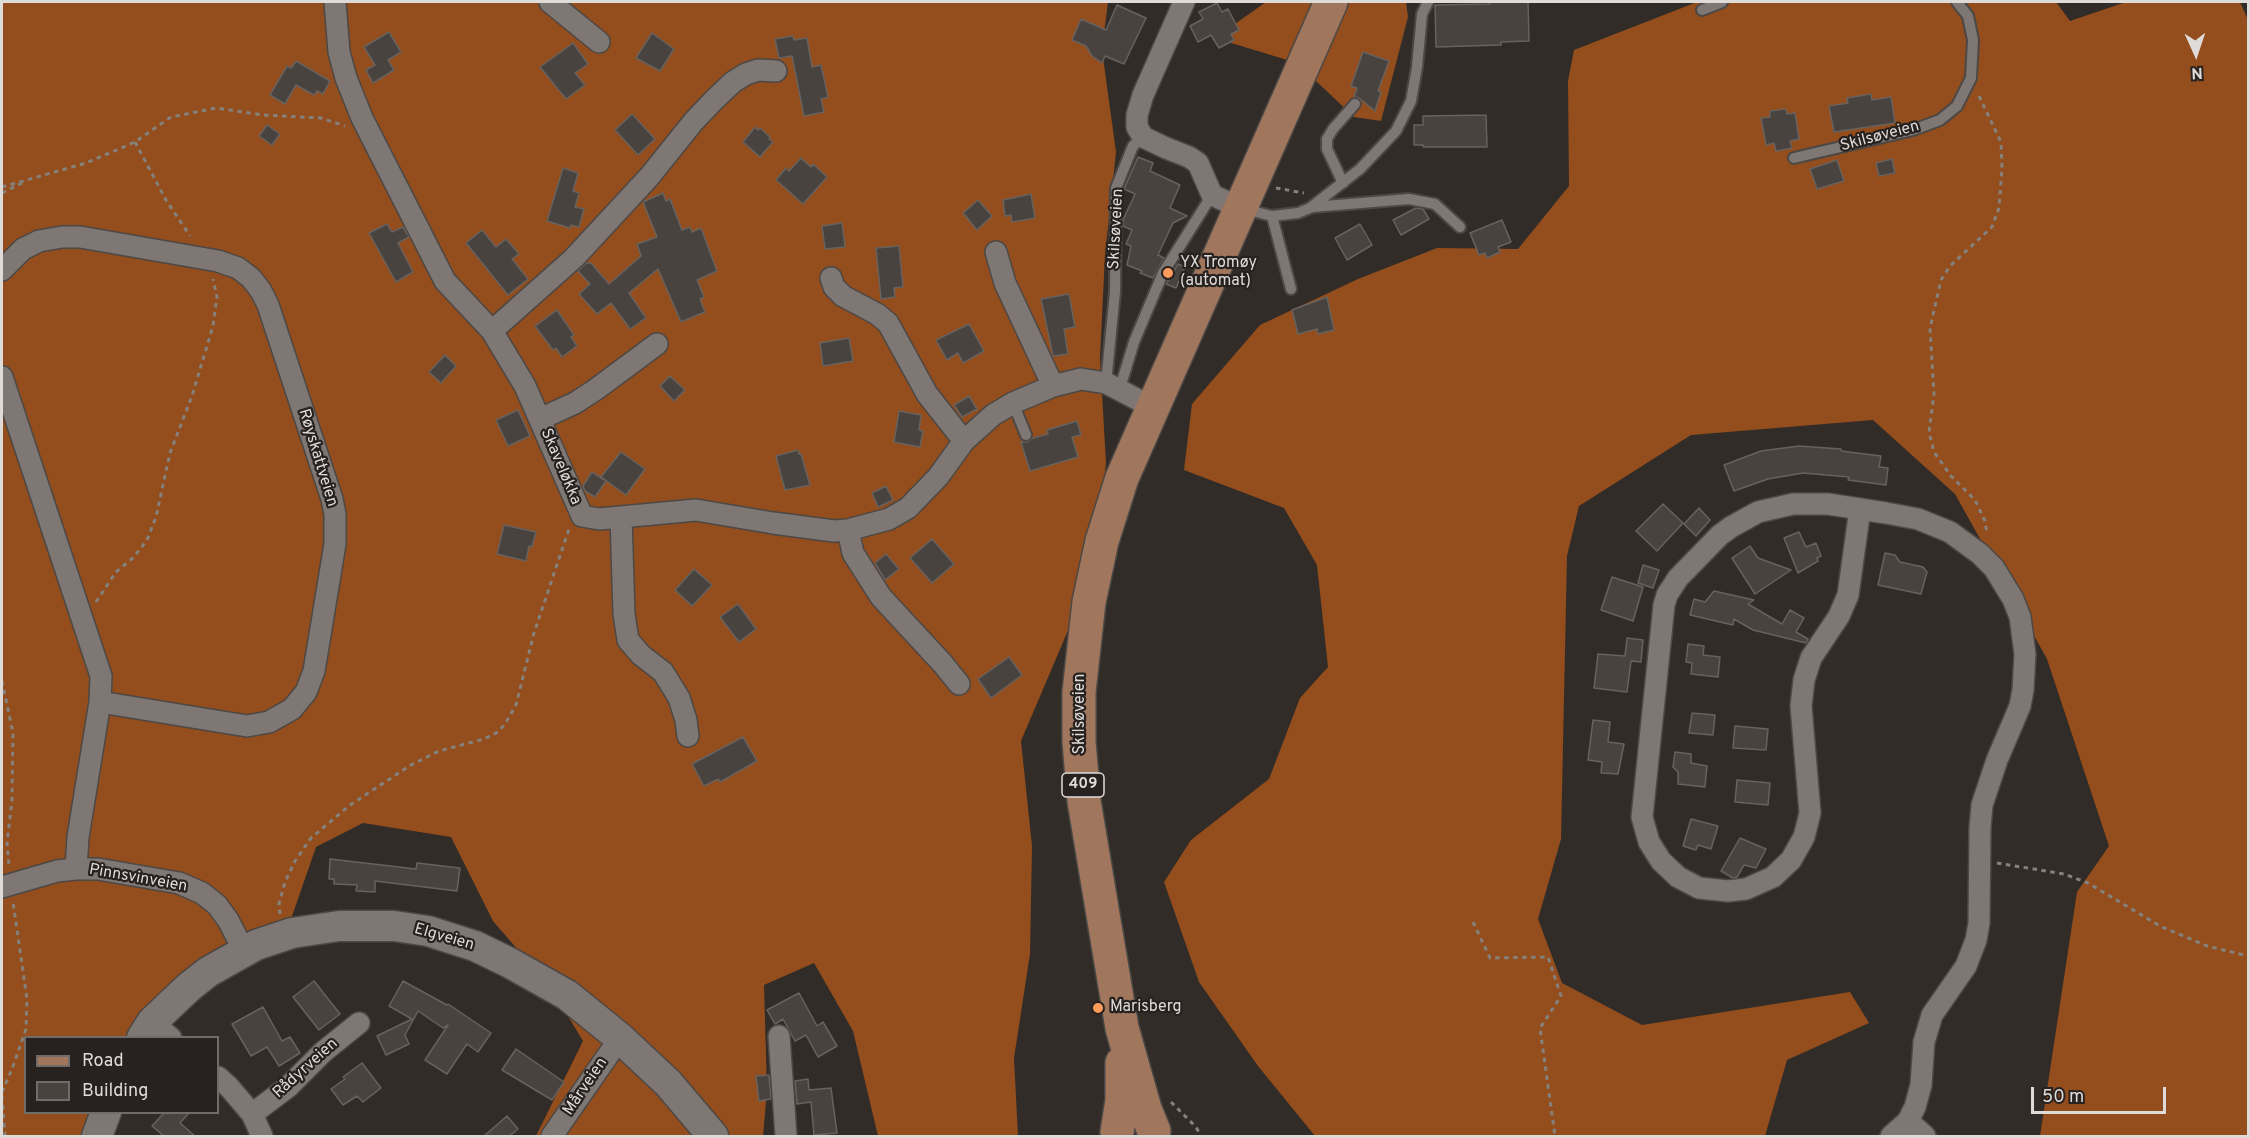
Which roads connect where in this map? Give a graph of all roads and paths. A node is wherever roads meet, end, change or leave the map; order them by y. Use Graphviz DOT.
graph roads {
  1 [pos="335,2"];
  2 [pos="550,2"];
  3 [pos="1184,2"];
  4 [pos="1331,2"];
  5 [pos="1428,2"];
  6 [pos="1722,2"];
  7 [pos="1957,2"];
  8 [pos="1702,10"];
  9 [pos="599,42"];
  10 [pos="776,71"];
  11 [pos="1971,78"];
  12 [pos="1355,104"];
  13 [pos="1143,136"];
  14 [pos="135,142"];
  15 [pos="376,142"];
  16 [pos="1794,158"];
  17 [pos="29,179"];
  18 [pos="1343,183"];
  19 [pos="2,186"];
  20 [pos="2,194"];
  21 [pos="1306,194"];
  22 [pos="1236,205"];
  23 [pos="1310,208"];
  24 [pos="1272,216"];
  25 [pos="1460,227"];
  26 [pos="996,252"];
  27 [pos="204,258"];
  28 [pos="2,270"];
  29 [pos="831,278"];
  30 [pos="1291,289"];
  31 [pos="492,331"];
  32 [pos="657,344"];
  33 [pos="2,377"];
  34 [pos="1113,385"];
  35 [pos="1053,386"];
  36 [pos="1013,403"];
  37 [pos="1152,407"];
  38 [pos="540,419"];
  39 [pos="1026,435"];
  40 [pos="964,441"];
  41 [pos="577,508"];
  42 [pos="1860,509"];
  43 [pos="621,517"];
  44 [pos="848,530"];
  45 [pos="1994,568"];
  46 [pos="84,624"];
  47 [pos="2,681"];
  48 [pos="959,684"];
  49 [pos="100,702"];
  50 [pos="688,736"];
  51 [pos="1981,860"];
  52 [pos="76,869"];
  53 [pos="6,886"];
  54 [pos="1473,922"];
  55 [pos="282,937"];
  56 [pos="244,951"];
  57 [pos="2248,956"];
  58 [pos="359,1023"];
  59 [pos="1122,1028"];
  60 [pos="155,1032"];
  61 [pos="779,1036"];
  62 [pos="620,1038"];
  63 [pos="219,1078"];
  64 [pos="2,1094"];
  65 [pos="1164,1095"];
  66 [pos="106,1114"];
  67 [pos="252,1114"];
  68 [pos="1908,1121"];
  69 [pos="1113,1134"];
  70 [pos="1158,1134"];
  71 [pos="5,1137"];
  72 [pos="98,1137"];
  73 [pos="262,1137"];
  74 [pos="552,1137"];
  75 [pos="713,1137"];
  76 [pos="786,1137"];
  77 [pos="1201,1137"];
  78 [pos="1556,1137"];
  79 [pos="1891,1137"];
  80 [pos="1925,1137"];
  1 -- 15 [label="street, Skaveløkka"];
  2 -- 9 [label="street"];
  3 -- 13 [label="street"];
  4 -- 22 [label="main road, Skilsøveien / 409"];
  5 -- 18 [label="lane"];
  6 -- 8 [label="lane"];
  7 -- 11 [label="lane, Skilsøveien"];
  10 -- 31 [label="street"];
  11 -- 16 [label="lane, Skilsøveien"];
  11 -- 45 [label="path"];
  12 -- 18 [label="lane"];
  13 -- 22 [label="street"];
  13 -- 34 [label="lane, Skilsøveien"];
  14 -- 15 [label="path"];
  14 -- 17 [label="path"];
  14 -- 27 [label="path"];
  15 -- 31 [label="street, Skaveløkka"];
  17 -- 19 [label="path"];
  17 -- 20 [label="path"];
  18 -- 23 [label="lane"];
  21 -- 22 [label="path"];
  22 -- 24 [label="lane"];
  22 -- 34 [label="lane"];
  22 -- 37 [label="main road, Skilsøveien / 409"];
  23 -- 24 [label="lane"];
  23 -- 25 [label="lane"];
  24 -- 30 [label="lane"];
  26 -- 35 [label="street"];
  27 -- 28 [label="street, Røyskattveien"];
  27 -- 46 [label="path"];
  27 -- 49 [label="street, Røyskattveien"];
  29 -- 40 [label="street"];
  31 -- 38 [label="street, Skaveløkka"];
  32 -- 38 [label="street"];
  33 -- 46 [label="street"];
  34 -- 35 [label="street, Skaveløkka"];
  34 -- 37 [label="street"];
  35 -- 36 [label="street, Skaveløkka"];
  36 -- 39 [label="lane"];
  36 -- 40 [label="street, Skaveløkka"];
  37 -- 59 [label="main road, Skilsøveien / 409"];
  38 -- 41 [label="street, Skaveløkka"];
  40 -- 44 [label="street, Skaveløkka"];
  41 -- 43 [label="street, Skaveløkka"];
  41 -- 55 [label="path"];
  42 -- 42 [label="street"];
  42 -- 45 [label="street"];
  43 -- 44 [label="street, Skaveløkka"];
  43 -- 50 [label="street"];
  44 -- 48 [label="street"];
  45 -- 51 [label="street"];
  46 -- 49 [label="street"];
  47 -- 53 [label="path"];
  49 -- 52 [label="street"];
  51 -- 57 [label="path"];
  51 -- 68 [label="street"];
  52 -- 53 [label="street, Pinnsvinveien"];
  52 -- 56 [label="street, Pinnsvinveien"];
  53 -- 64 [label="path"];
  54 -- 78 [label="path"];
  55 -- 56 [label="main road, Elgveien"];
  55 -- 62 [label="main road, Elgveien"];
  56 -- 60 [label="main road, Elgveien"];
  58 -- 67 [label="street, Rådyrveien"];
  59 -- 69 [label="main road, Skilsøveien / 409"];
  59 -- 70 [label="main road, Skilsøveien / 409"];
  61 -- 76 [label="street"];
  62 -- 74 [label="street, Mårveien"];
  62 -- 75 [label="main road, Elgveien"];
  63 -- 67 [label="street"];
  64 -- 71 [label="path"];
  65 -- 77 [label="path"];
  66 -- 72 [label="main road"];
  67 -- 73 [label="street"];
  68 -- 79 [label="street"];
  68 -- 80 [label="street"];
  69 -- 70 [label="main road, Skilsøveien / 409"];
}
